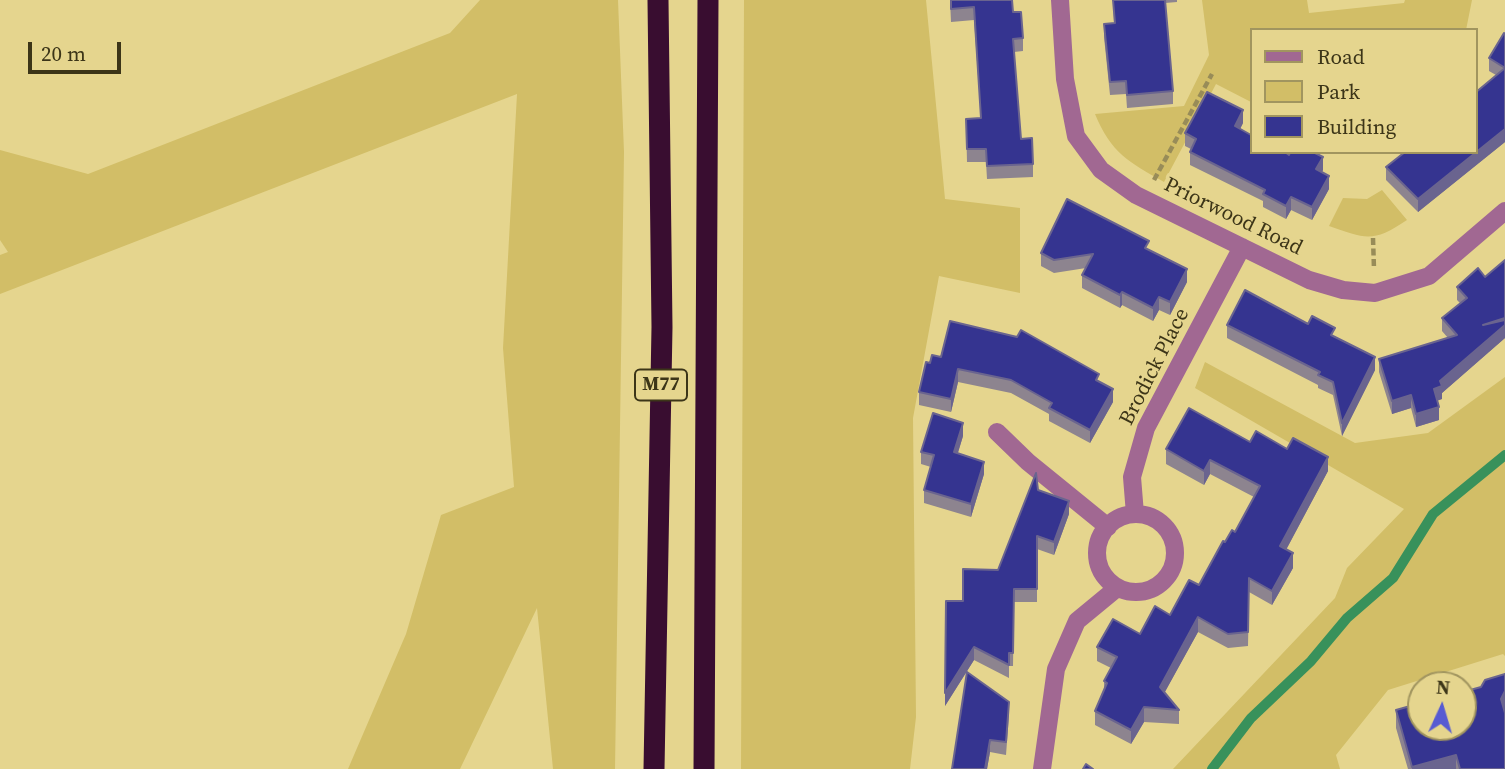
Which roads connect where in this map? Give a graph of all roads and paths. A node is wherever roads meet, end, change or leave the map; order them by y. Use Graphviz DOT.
graph roads {
  1 [pos="658,0"];
  2 [pos="708,0"];
  3 [pos="1060,0"];
  4 [pos="1212,75"];
  5 [pos="1143,199"];
  6 [pos="1505,211"];
  7 [pos="1242,247"];
  8 [pos="997,432"];
  9 [pos="1135,514"];
  10 [pos="1108,527"];
  11 [pos="1117,588"];
  12 [pos="654,769"];
  13 [pos="704,769"];
  14 [pos="1042,769"];
  1 -- 12 [label="highway, M77"];
  2 -- 13 [label="highway, M77"];
  3 -- 5 [label="street, Priorwood Road"];
  4 -- 5 [label="path"];
  5 -- 7 [label="street, Priorwood Road"];
  6 -- 7 [label="street, Priorwood Road"];
  7 -- 9 [label="street, Brodick Place"];
  8 -- 10 [label="street"];
  9 -- 10 [label="street"];
  9 -- 11 [label="street"];
  10 -- 11 [label="street"];
  11 -- 14 [label="street"];
}
